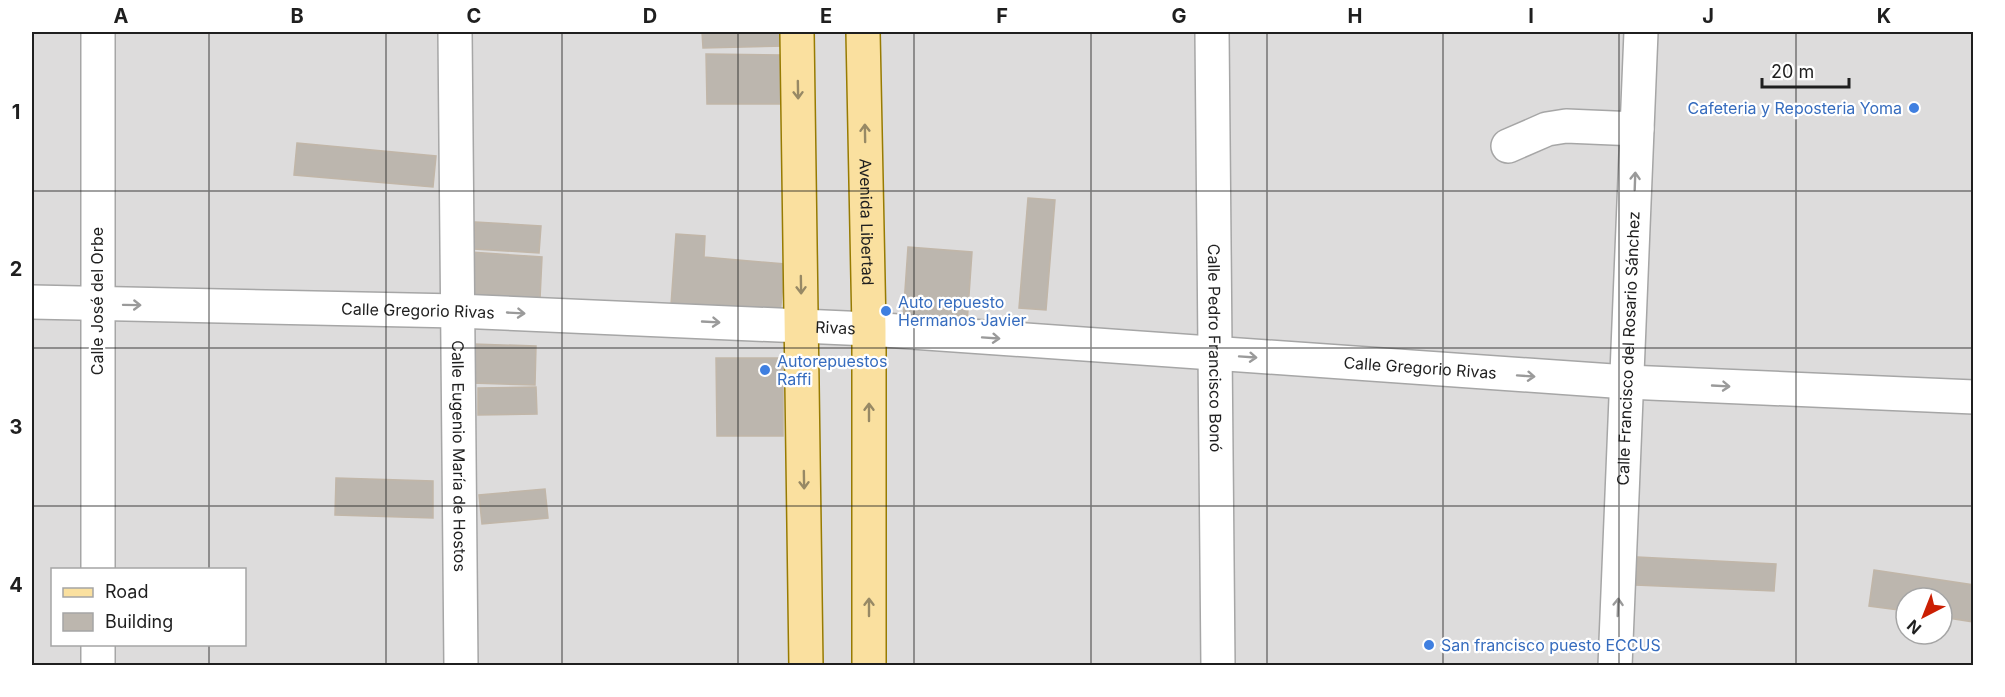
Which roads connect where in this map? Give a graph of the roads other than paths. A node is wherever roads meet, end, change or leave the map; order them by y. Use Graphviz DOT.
graph roads {
  1 [pos="98,32"];
  2 [pos="454,32"];
  3 [pos="797,32"];
  4 [pos="863,32"];
  5 [pos="1212,32"];
  6 [pos="1641,32"];
  7 [pos="1637,129"];
  8 [pos="1508,146"];
  9 [pos="32,302"];
  10 [pos="97,304"];
  11 [pos="457,311"];
  12 [pos="802,326"];
  13 [pos="869,329"];
  14 [pos="1216,355"];
  15 [pos="1627,382"];
  16 [pos="1974,397"];
  17 [pos="98,568"];
  18 [pos="98,646"];
  19 [pos="98,666"];
  20 [pos="461,666"];
  21 [pos="806,666"];
  22 [pos="869,666"];
  23 [pos="1218,666"];
  24 [pos="1615,666"];
  1 -- 10 [label="street, Calle José del Orbe"];
  2 -- 11 [label="street, Calle Eugenio María de Hostos"];
  3 -- 12 [label="main road, one-way"];
  13 -- 4 [label="main road, Avenida Libertad, one-way"];
  5 -- 14 [label="street, Calle Pedro Francisco Bonó"];
  6 -- 7 [label="street, Calle Francisco del Rosario Sánchez"];
  7 -- 8 [label="street"];
  15 -- 7 [label="street, Calle Francisco del Rosario Sánchez, one-way"];
  9 -- 10 [label="street, Calle Gregorio Rivas"];
  10 -- 11 [label="street, Calle Gregorio Rivas, one-way"];
  10 -- 17 [label="street, Calle José del Orbe"];
  11 -- 12 [label="street, Calle Gregorio Rivas, one-way"];
  11 -- 20 [label="street, Calle Eugenio María de Hostos"];
  12 -- 13 [label="street, Rivas"];
  12 -- 21 [label="main road, one-way"];
  13 -- 14 [label="street, Calle Gregorio Rivas, one-way"];
  22 -- 13 [label="main road, Avenida Libertad, one-way"];
  14 -- 15 [label="street, Calle Gregorio Rivas, one-way"];
  14 -- 23 [label="street, Calle Pedro Francisco Bonó"];
  15 -- 16 [label="street, Calle Gregorio Rivas, one-way"];
  24 -- 15 [label="street, Calle Francisco del Rosario Sánchez, one-way"];
  18 -- 19 [label="street"];
}
